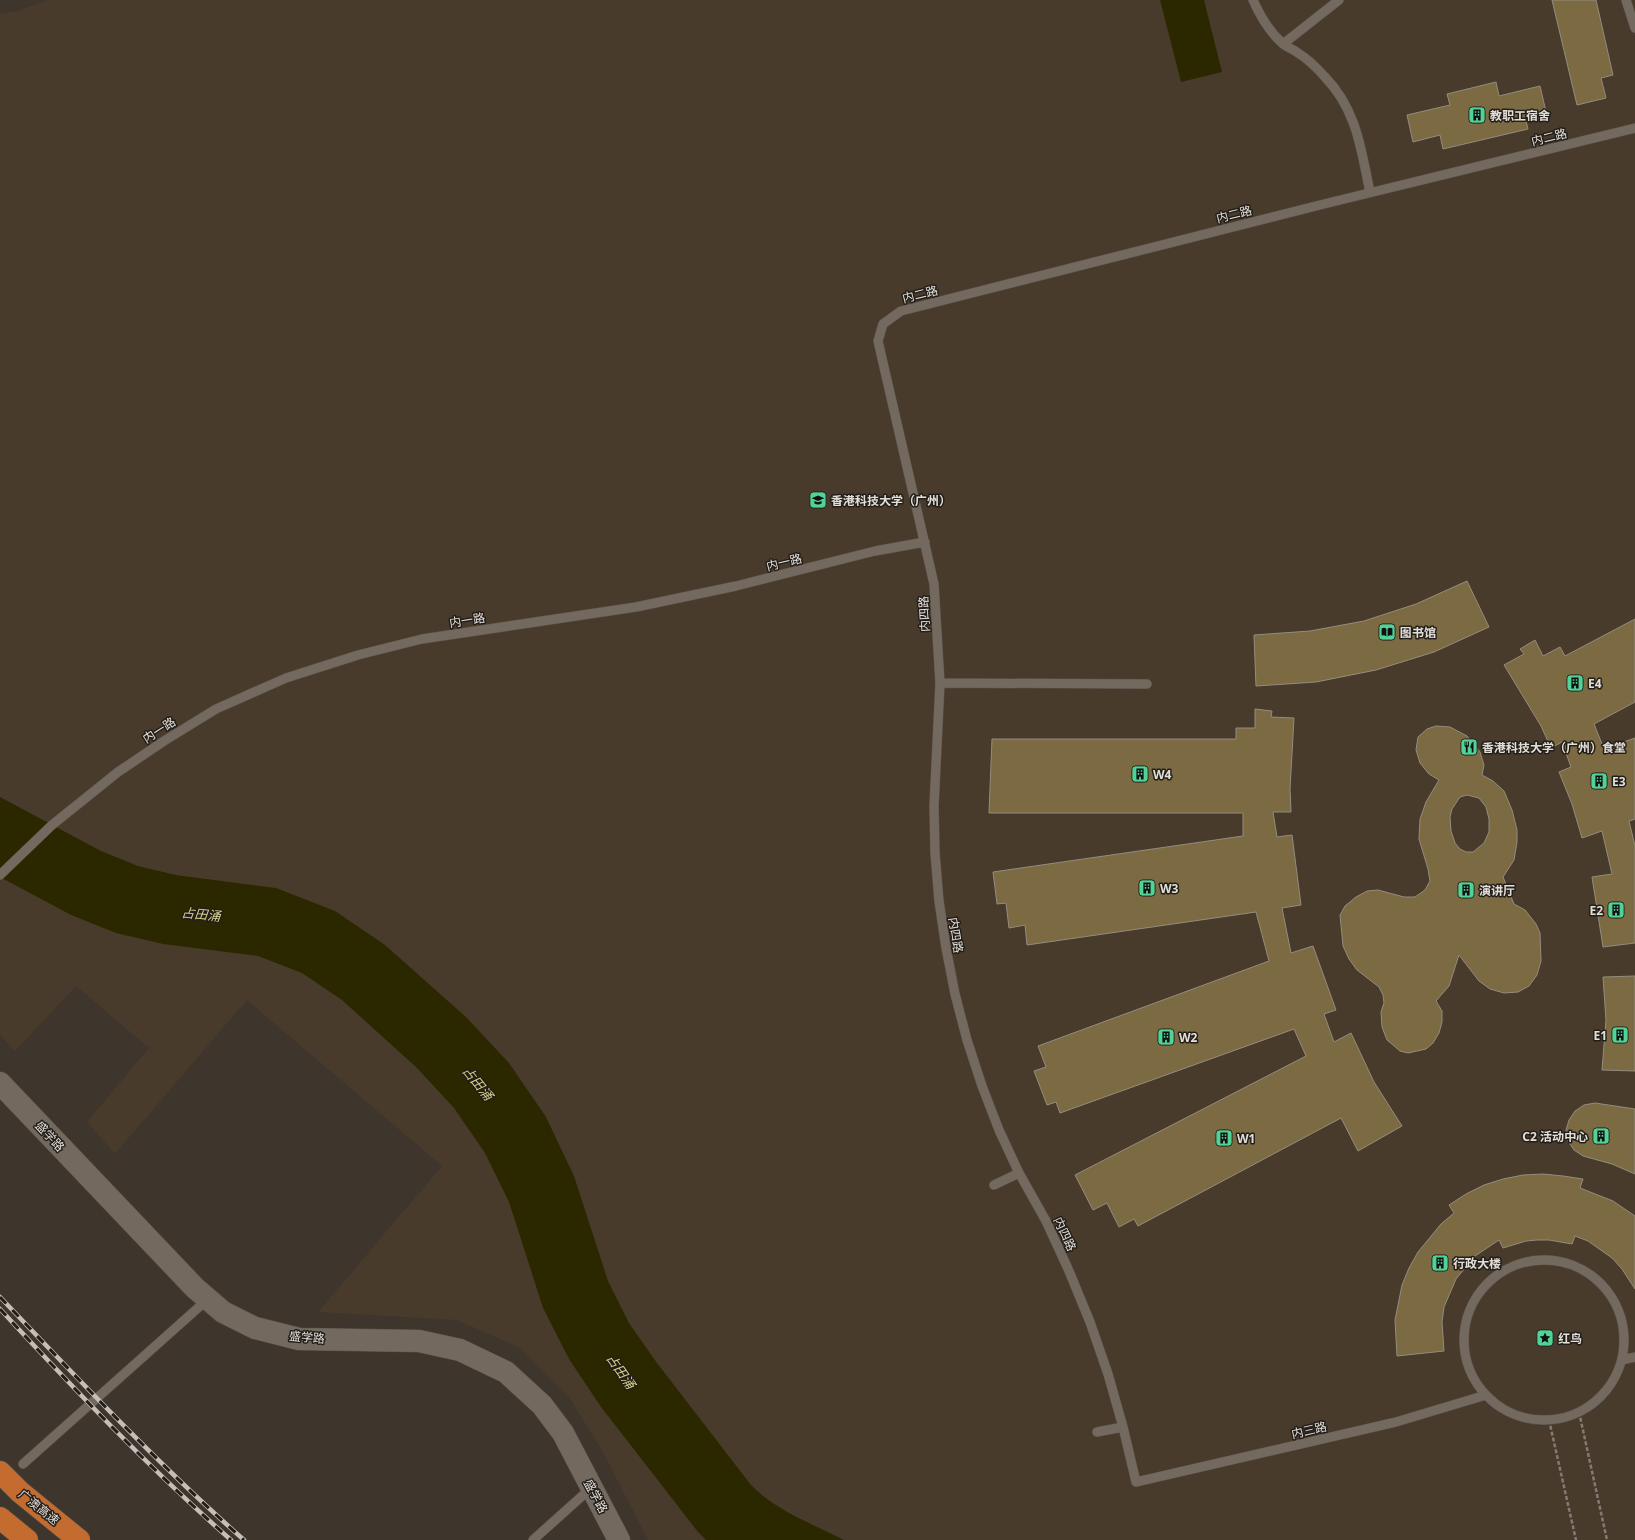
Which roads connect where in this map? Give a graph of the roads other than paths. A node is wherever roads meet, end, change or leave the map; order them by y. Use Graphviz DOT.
graph roads {
  1 [pos="1252,0"];
  2 [pos="1339,0"];
  3 [pos="1626,0"];
  4 [pos="1635,28"];
  5 [pos="1283,44"];
  6 [pos="1635,128"];
  7 [pos="1370,192"];
  8 [pos="883,363"];
  9 [pos="925,542"];
  10 [pos="940,683"];
  11 [pos="1147,684"];
  12 [pos="0,875"];
  13 [pos="0,1083"];
  14 [pos="1019,1172"];
  15 [pos="994,1185"];
  16 [pos="208,1299"];
  17 [pos="1635,1357"];
  18 [pos="1622,1360"];
  19 [pos="1486,1395"];
  20 [pos="1123,1427"];
  21 [pos="1097,1432"];
  22 [pos="23,1464"];
  23 [pos="0,1472"];
  24 [pos="1136,1482"];
  25 [pos="591,1488"];
  26 [pos="0,1518"];
  27 [pos="27,1540"];
  28 [pos="80,1540"];
  29 [pos="533,1540"];
  30 [pos="619,1540"];
  1 -- 5 [label="lane"];
  2 -- 5 [label="lane"];
  3 -- 4 [label="lane"];
  5 -- 7 [label="lane"];
  6 -- 7 [label="lane, 内二路"];
  7 -- 8 [label="lane, 内二路"];
  8 -- 9 [label="lane, 内四路"];
  9 -- 10 [label="lane, 内四路"];
  9 -- 12 [label="lane, 内一路"];
  10 -- 11 [label="lane"];
  10 -- 14 [label="lane, 内四路"];
  13 -- 16 [label="street, 盛学路"];
  14 -- 15 [label="lane"];
  14 -- 20 [label="lane, 内四路"];
  16 -- 22 [label="lane"];
  16 -- 25 [label="street, 盛学路"];
  17 -- 18 [label="lane"];
  18 -- 19 [label="lane"];
  18 -- 19 [label="lane"];
  19 -- 24 [label="lane, 内三路"];
  20 -- 21 [label="lane"];
  20 -- 24 [label="lane, 内四路"];
  23 -- 28 [label="highway, 广澳高速"];
  25 -- 29 [label="lane"];
  25 -- 30 [label="street, 盛学路"];
  26 -- 27 [label="highway"];
}
